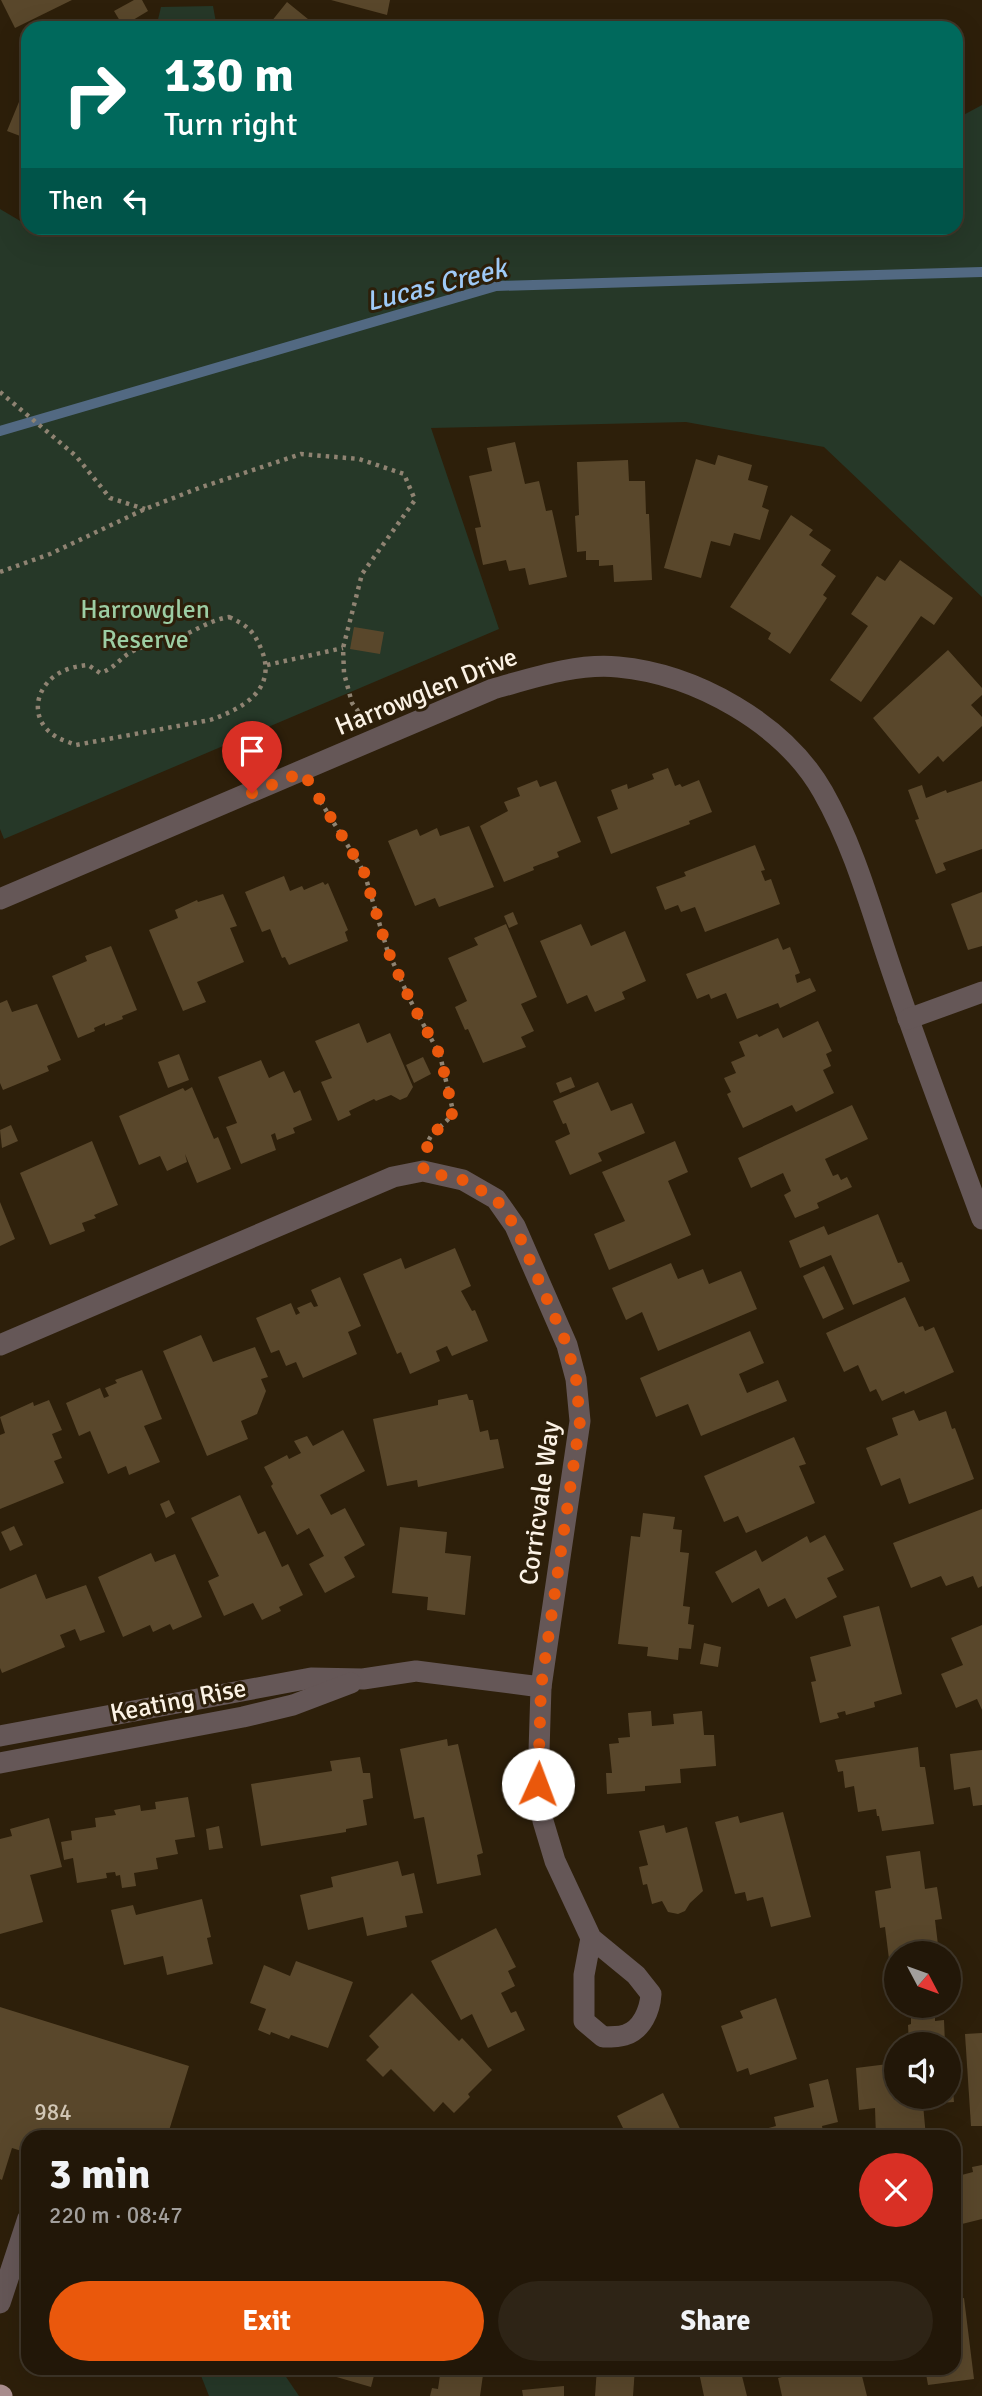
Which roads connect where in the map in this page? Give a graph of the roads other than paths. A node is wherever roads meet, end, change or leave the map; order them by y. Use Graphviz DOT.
graph roads {
  1 [pos="0,899"];
  2 [pos="982,992"];
  3 [pos="908,1019"];
  4 [pos="982,1219"];
  5 [pos="0,1345"];
  6 [pos="363,1679"];
  7 [pos="541,1687"];
  8 [pos="0,1736"];
  9 [pos="0,1763"];
  10 [pos="591,1938"];
  11 [pos="21,2239"];
  12 [pos="0,2303"];
  1 -- 3 [label="street, Harrowglen Drive"];
  2 -- 3 [label="street"];
  3 -- 4 [label="street, Harrowglen Drive"];
  5 -- 7 [label="street, Corricvale Way"];
  6 -- 7 [label="street, Keating Rise"];
  6 -- 8 [label="street, Keating Rise"];
  6 -- 9 [label="street, Keating Rise"];
  7 -- 10 [label="street, Corricvale Way"];
  10 -- 10 [label="street, Corricvale Way"];
  11 -- 12 [label="street"];
}
